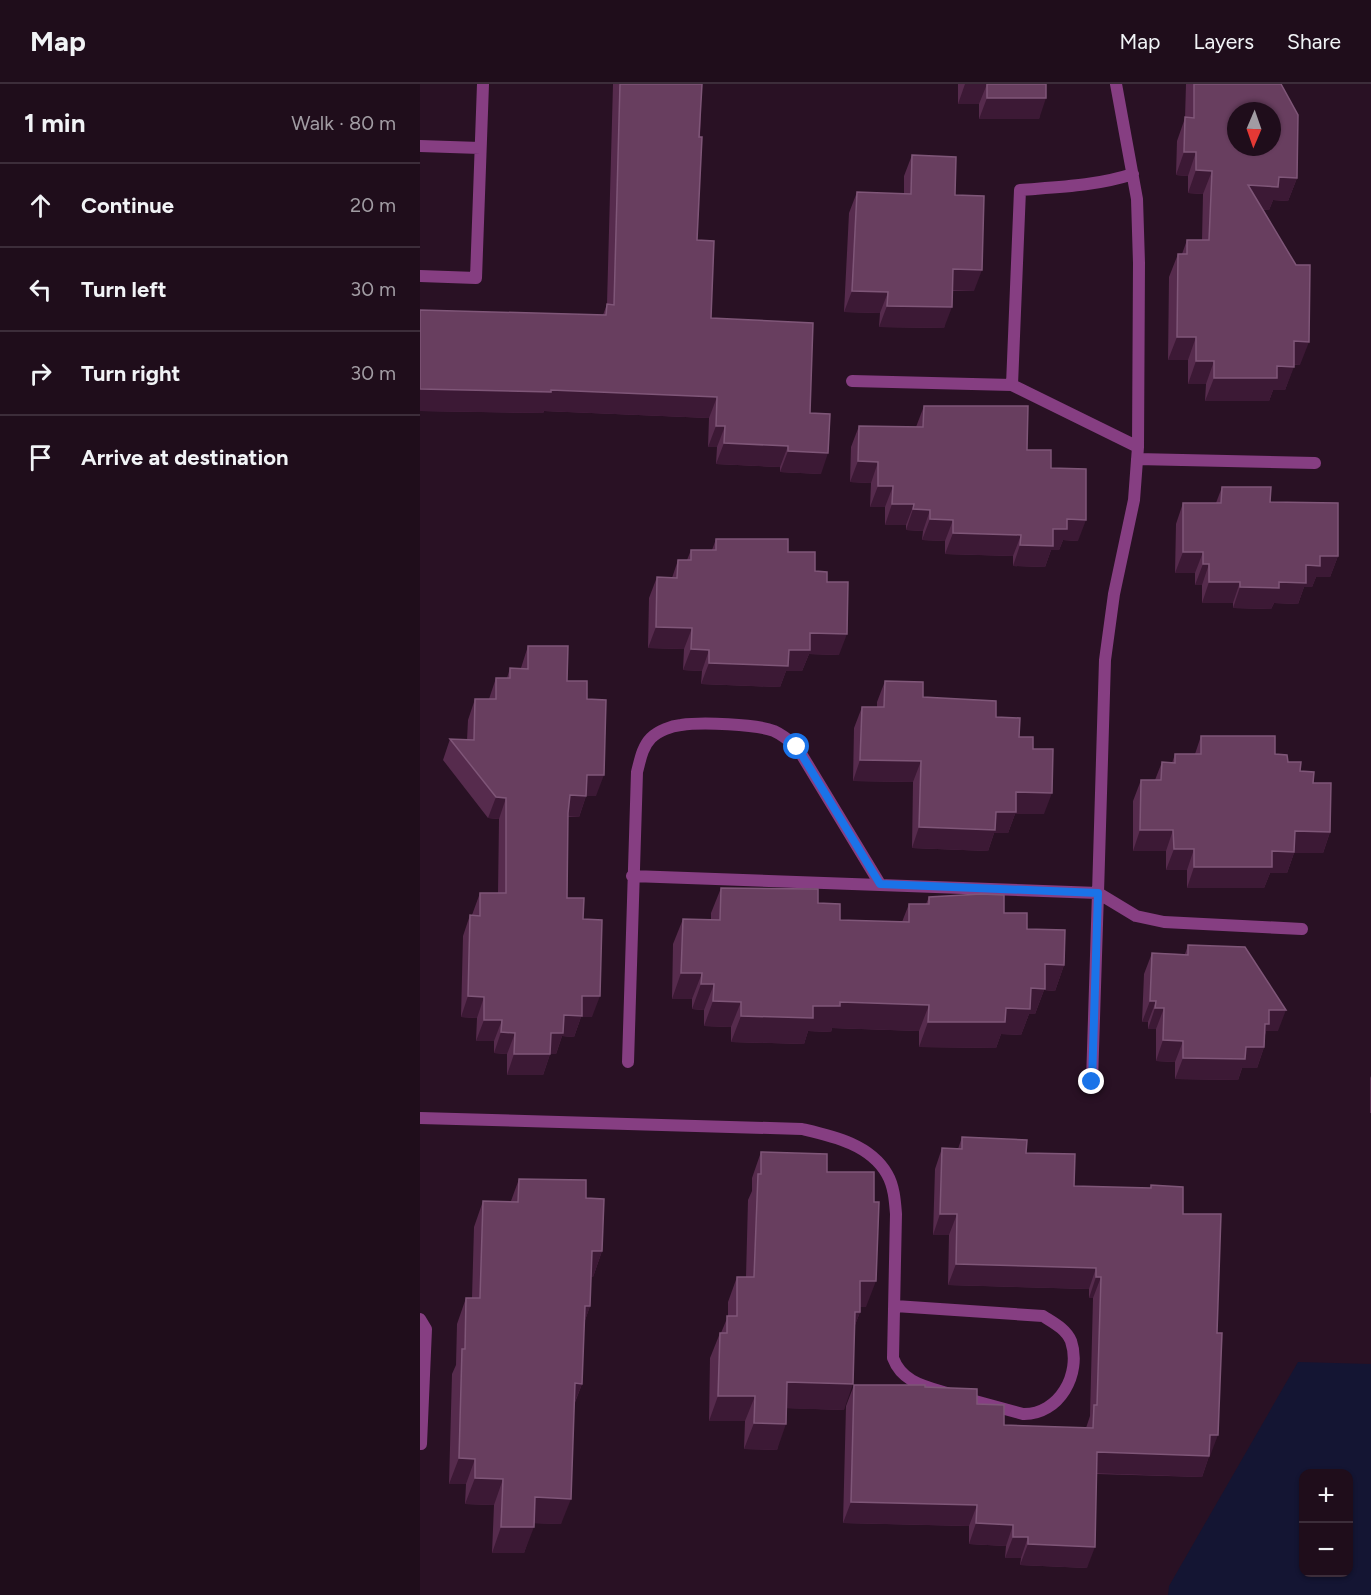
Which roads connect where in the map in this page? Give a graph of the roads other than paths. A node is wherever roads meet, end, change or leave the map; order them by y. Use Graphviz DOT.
graph roads {
  1 [pos="483,84"];
  2 [pos="1116,84"];
  3 [pos="420,146"];
  4 [pos="480,148"];
  5 [pos="1133,174"];
  6 [pos="420,276"];
  7 [pos="852,381"];
  8 [pos="1012,385"];
  9 [pos="1138,453"];
  10 [pos="1315,463"];
  11 [pos="632,876"];
  12 [pos="880,884"];
  13 [pos="1098,893"];
  14 [pos="1302,929"];
  15 [pos="628,1062"];
  16 [pos="1092,1082"];
  17 [pos="420,1118"];
  18 [pos="895,1306"];
  19 [pos="420,1319"];
  20 [pos="421,1444"];
  1 -- 4 [label="lane"];
  2 -- 5 [label="lane"];
  3 -- 4 [label="lane"];
  4 -- 6 [label="lane"];
  5 -- 8 [label="lane"];
  5 -- 9 [label="lane"];
  7 -- 8 [label="lane"];
  8 -- 9 [label="lane"];
  9 -- 10 [label="lane"];
  9 -- 13 [label="lane"];
  11 -- 12 [label="lane"];
  11 -- 12 [label="lane"];
  11 -- 15 [label="lane"];
  12 -- 13 [label="lane"];
  13 -- 14 [label="lane"];
  13 -- 16 [label="lane"];
  17 -- 18 [label="lane"];
  18 -- 18 [label="lane"];
  19 -- 20 [label="lane"];
}
